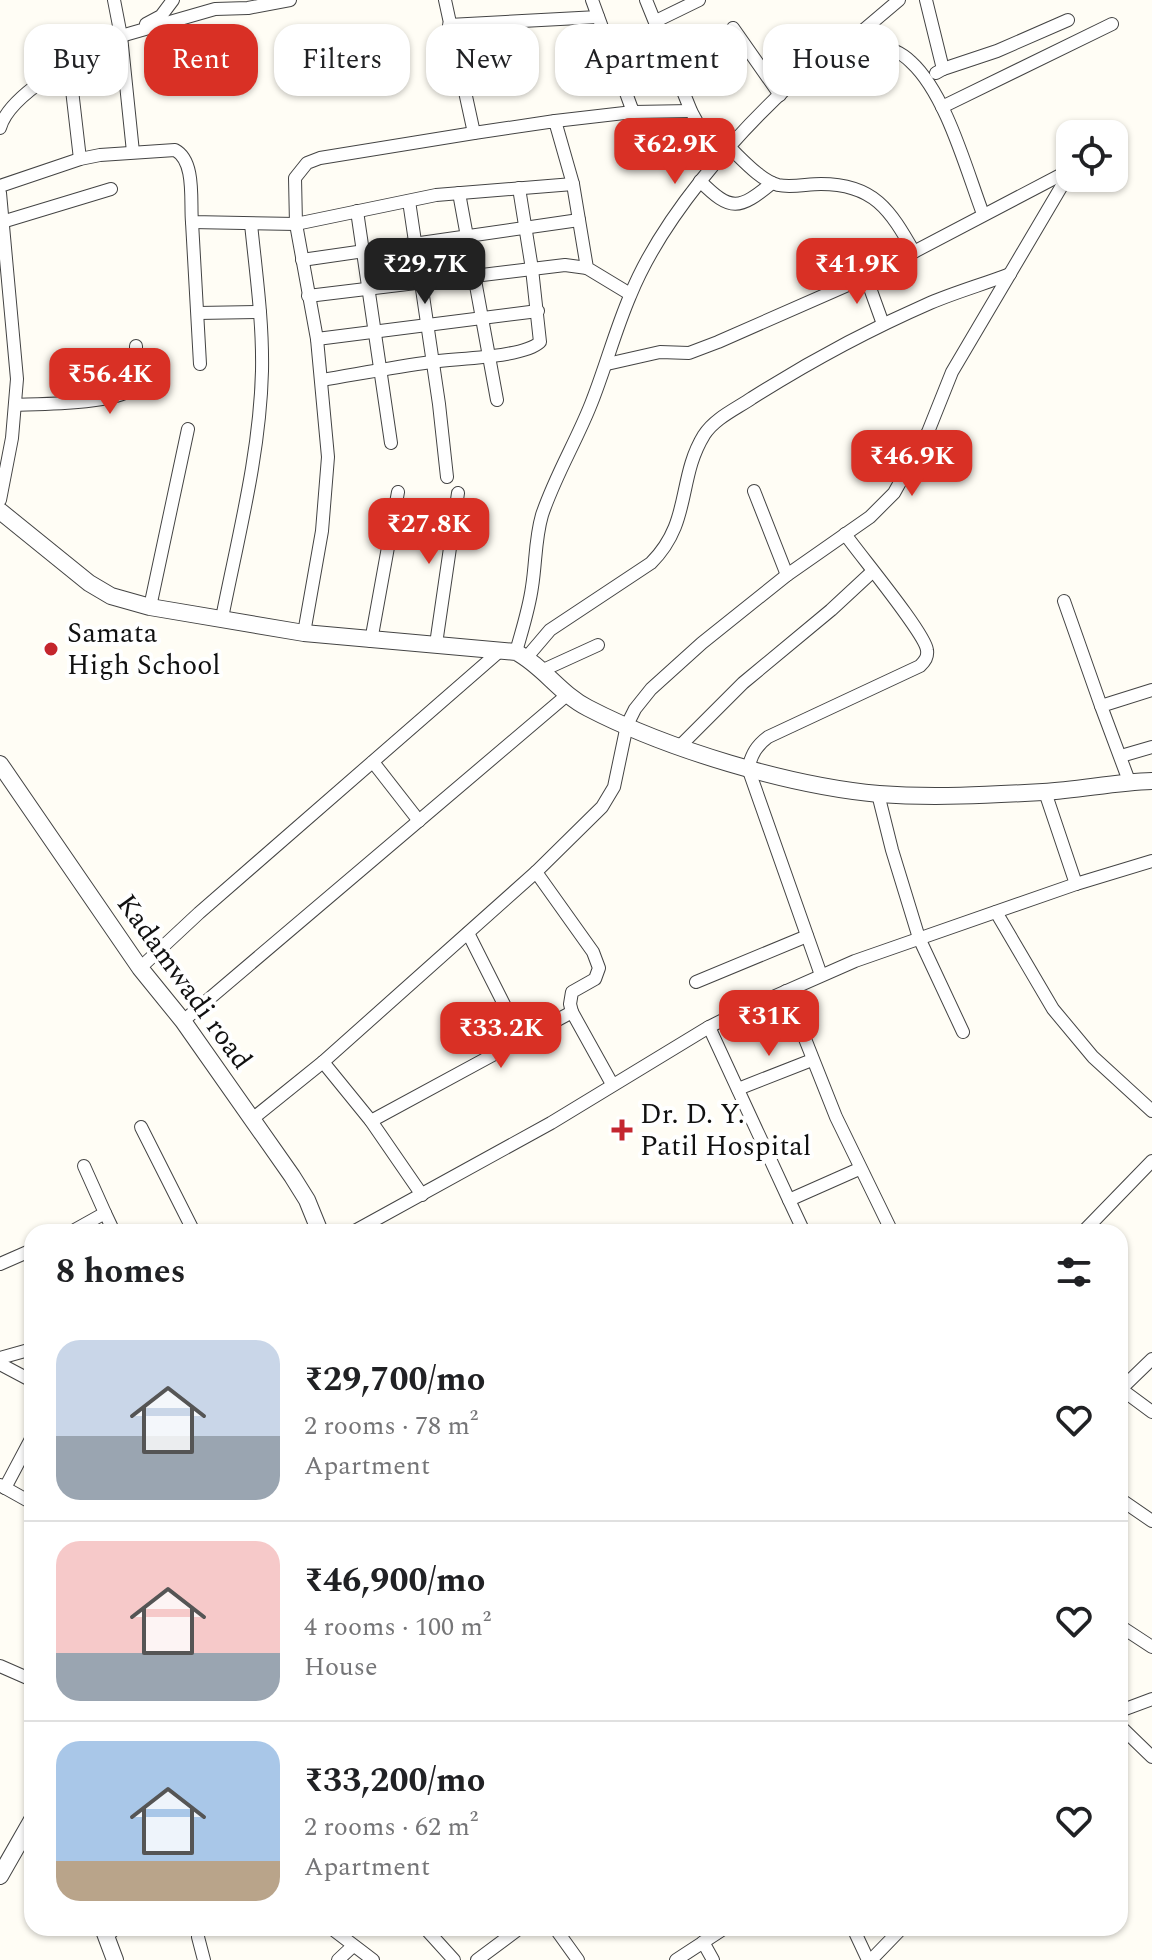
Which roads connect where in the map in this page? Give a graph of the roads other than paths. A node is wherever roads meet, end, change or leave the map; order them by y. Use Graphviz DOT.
graph roads {
  1 [pos="114,0"];
  2 [pos="173,0"];
  3 [pos="290,0"];
  4 [pos="445,0"];
  5 [pos="592,0"];
  6 [pos="646,0"];
  7 [pos="699,0"];
  8 [pos="899,0"];
  9 [pos="926,0"];
  10 [pos="598,17"];
  11 [pos="1068,20"];
  12 [pos="656,21"];
  13 [pos="119,24"];
  14 [pos="449,24"];
  15 [pos="468,24"];
  16 [pos="871,24"];
  17 [pos="1112,24"];
  18 [pos="128,32"];
  19 [pos="128,34"];
  20 [pos="747,48"];
  21 [pos="899,53"];
  22 [pos="943,69"];
  23 [pos="763,71"];
  24 [pos="926,78"];
  25 [pos="24,95"];
  26 [pos="73,96"];
  27 [pos="127,96"];
  28 [pos="465,96"];
  29 [pos="779,96"];
  30 [pos="942,107"];
  31 [pos="691,111"];
  32 [pos="633,112"];
  33 [pos="555,121"];
  34 [pos="1,123"];
  35 [pos="474,133"];
  36 [pos="729,147"];
  37 [pos="133,152"];
  38 [pos="80,159"];
  39 [pos="718,161"];
  40 [pos="1056,178"];
  41 [pos="700,181"];
  42 [pos="772,183"];
  43 [pos="573,184"];
  44 [pos="0,186"];
  45 [pos="519,188"];
  46 [pos="111,189"];
  47 [pos="1058,192"];
  48 [pos="0,193"];
  49 [pos="459,193"];
  50 [pos="409,201"];
  51 [pos="357,211"];
  52 [pos="983,214"];
  53 [pos="1,215"];
  54 [pos="579,220"];
  55 [pos="192,222"];
  56 [pos="251,224"];
  57 [pos="296,224"];
  58 [pos="525,228"];
  59 [pos="467,237"];
  60 [pos="416,244"];
  61 [pos="364,251"];
  62 [pos="914,252"];
  63 [pos="302,260"];
  64 [pos="587,268"];
  65 [pos="532,269"];
  66 [pos="1010,274"];
  67 [pos="475,276"];
  68 [pos="866,277"];
  69 [pos="422,282"];
  70 [pos="369,290"];
  71 [pos="630,294"];
  72 [pos="308,296"];
  73 [pos="538,311"];
  74 [pos="260,312"];
  75 [pos="198,313"];
  76 [pos="483,316"];
  77 [pos="427,323"];
  78 [pos="883,324"];
  79 [pos="376,330"];
  80 [pos="317,339"];
  81 [pos="136,346"];
  82 [pos="489,356"];
  83 [pos="433,362"];
  84 [pos="200,364"];
  85 [pos="607,364"];
  86 [pos="381,370"];
  87 [pos="322,380"];
  88 [pos="497,400"];
  89 [pos="15,405"];
  90 [pos="188,429"];
  91 [pos="391,443"];
  92 [pos="447,477"];
  93 [pos="754,491"];
  94 [pos="398,492"];
  95 [pos="458,493"];
  96 [pos="0,500"];
  97 [pos="0,511"];
  98 [pos="845,534"];
  99 [pos="872,572"];
  100 [pos="787,575"];
  101 [pos="1064,601"];
  102 [pos="150,607"];
  103 [pos="222,618"];
  104 [pos="304,633"];
  105 [pos="371,641"];
  106 [pos="436,644"];
  107 [pos="598,645"];
  108 [pos="515,653"];
  109 [pos="541,671"];
  110 [pos="1152,690"];
  111 [pos="567,695"];
  112 [pos="1101,706"];
  113 [pos="627,725"];
  114 [pos="680,746"];
  115 [pos="1152,747"];
  116 [pos="1121,756"];
  117 [pos="373,762"];
  118 [pos="0,764"];
  119 [pos="748,768"];
  120 [pos="1129,781"];
  121 [pos="1152,781"];
  122 [pos="1045,792"];
  123 [pos="878,794"];
  124 [pos="419,821"];
  125 [pos="1152,861"];
  126 [pos="536,872"];
  127 [pos="1076,884"];
  128 [pos="996,912"];
  129 [pos="468,933"];
  130 [pos="807,936"];
  131 [pos="919,938"];
  132 [pos="140,968"];
  133 [pos="821,975"];
  134 [pos="696,982"];
  135 [pos="786,991"];
  136 [pos="572,1012"];
  137 [pos="183,1021"];
  138 [pos="709,1027"];
  139 [pos="963,1032"];
  140 [pos="521,1038"];
  141 [pos="812,1060"];
  142 [pos="323,1062"];
  143 [pos="612,1084"];
  144 [pos="738,1089"];
  145 [pos="1152,1111"];
  146 [pos="251,1120"];
  147 [pos="371,1121"];
  148 [pos="141,1127"];
  149 [pos="1152,1161"];
  150 [pos="84,1166"];
  151 [pos="859,1169"];
  152 [pos="422,1195"];
  153 [pos="789,1200"];
  154 [pos="105,1213"];
  155 [pos="85,1224"];
  156 [pos="110,1224"];
  157 [pos="190,1224"];
  158 [pos="316,1224"];
  159 [pos="368,1224"];
  160 [pos="800,1224"];
  161 [pos="888,1224"];
  162 [pos="1091,1224"];
  163 [pos="24,1254"];
  164 [pos="0,1264"];
  165 [pos="24,1351"];
  166 [pos="0,1358"];
  167 [pos="1151,1362"];
  168 [pos="0,1364"];
  169 [pos="24,1377"];
  170 [pos="1128,1382"];
  171 [pos="1128,1395"];
  172 [pos="1152,1412"];
  173 [pos="24,1451"];
  174 [pos="3,1486"];
  175 [pos="24,1498"];
  176 [pos="1128,1504"];
  177 [pos="1152,1521"];
  178 [pos="1128,1631"];
  179 [pos="1152,1647"];
  180 [pos="0,1666"];
  181 [pos="24,1676"];
  182 [pos="1152,1699"];
  183 [pos="1128,1708"];
  184 [pos="1128,1734"];
  185 [pos="1152,1757"];
  186 [pos="24,1834"];
  187 [pos="0,1876"];
  188 [pos="109,1936"];
  189 [pos="198,1936"];
  190 [pos="341,1936"];
  191 [pos="432,1936"];
  192 [pos="509,1936"];
  193 [pos="561,1936"];
  194 [pos="712,1936"];
  195 [pos="857,1936"];
  196 [pos="894,1936"];
  197 [pos="703,1942"];
  198 [pos="353,1946"];
  199 [pos="115,1960"];
  200 [pos="204,1960"];
  201 [pos="338,1960"];
  202 [pos="373,1960"];
  203 [pos="454,1960"];
  204 [pos="477,1960"];
  205 [pos="578,1960"];
  206 [pos="676,1960"];
  207 [pos="713,1960"];
  208 [pos="869,1960"];
  1 -- 13 [label="street"];
  2 -- 18 [label="street"];
  3 -- 19 [label="street"];
  4 -- 14 [label="street"];
  5 -- 10 [label="street"];
  6 -- 12 [label="street"];
  7 -- 12 [label="street"];
  8 -- 16 [label="street"];
  9 -- 22 [label="street"];
  10 -- 15 [label="street"];
  10 -- 32 [label="street"];
  11 -- 22 [label="street"];
  12 -- 31 [label="street"];
  17 -- 30 [label="street"];
  20 -- 23 [label="street"];
  21 -- 24 [label="street"];
  22 -- 24 [label="street"];
  24 -- 30 [label="street"];
  25 -- 34 [label="street"];
  26 -- 38 [label="street"];
  27 -- 37 [label="street"];
  28 -- 35 [label="street"];
  29 -- 36 [label="street"];
  30 -- 52 [label="street"];
  31 -- 32 [label="street"];
  31 -- 39 [label="street"];
  32 -- 33 [label="street"];
  33 -- 35 [label="street"];
  33 -- 43 [label="street"];
  35 -- 57 [label="street"];
  36 -- 39 [label="street"];
  36 -- 42 [label="street"];
  37 -- 38 [label="street"];
  37 -- 55 [label="street"];
  38 -- 44 [label="street"];
  39 -- 41 [label="street"];
  40 -- 52 [label="street"];
  41 -- 42 [label="street"];
  41 -- 71 [label="street"];
  42 -- 62 [label="street"];
  43 -- 45 [label="street"];
  43 -- 54 [label="street"];
  45 -- 49 [label="street"];
  45 -- 58 [label="street"];
  46 -- 53 [label="street"];
  47 -- 66 [label="street"];
  48 -- 53 [label="street"];
  49 -- 50 [label="street"];
  49 -- 59 [label="street"];
  50 -- 51 [label="street"];
  50 -- 60 [label="street"];
  51 -- 57 [label="street"];
  51 -- 61 [label="street"];
  52 -- 62 [label="street"];
  53 -- 89 [label="street"];
  54 -- 58 [label="street"];
  54 -- 64 [label="street"];
  55 -- 56 [label="street"];
  55 -- 75 [label="street"];
  56 -- 57 [label="street"];
  56 -- 74 [label="street"];
  57 -- 63 [label="street"];
  58 -- 59 [label="street"];
  58 -- 65 [label="street"];
  59 -- 60 [label="street"];
  59 -- 67 [label="street"];
  60 -- 61 [label="street"];
  60 -- 69 [label="street"];
  61 -- 63 [label="street"];
  61 -- 70 [label="street"];
  62 -- 68 [label="street"];
  63 -- 72 [label="street"];
  64 -- 65 [label="street"];
  64 -- 71 [label="street"];
  65 -- 67 [label="street"];
  65 -- 73 [label="street"];
  66 -- 78 [label="street"];
  66 -- 98 [label="street"];
  67 -- 69 [label="street"];
  67 -- 76 [label="street"];
  68 -- 78 [label="street"];
  68 -- 85 [label="street"];
  69 -- 70 [label="street"];
  69 -- 77 [label="street"];
  70 -- 72 [label="street"];
  70 -- 79 [label="street"];
  71 -- 85 [label="street"];
  72 -- 80 [label="street"];
  73 -- 76 [label="street"];
  73 -- 82 [label="street"];
  74 -- 75 [label="street"];
  74 -- 103 [label="street"];
  75 -- 84 [label="street"];
  76 -- 77 [label="street"];
  76 -- 82 [label="street"];
  77 -- 79 [label="street"];
  77 -- 83 [label="street"];
  78 -- 108 [label="street"];
  79 -- 80 [label="street"];
  79 -- 86 [label="street"];
  80 -- 87 [label="street"];
  81 -- 89 [label="street"];
  82 -- 83 [label="street"];
  82 -- 88 [label="street"];
  83 -- 86 [label="street"];
  83 -- 92 [label="street"];
  85 -- 108 [label="street"];
  86 -- 87 [label="street"];
  86 -- 91 [label="street"];
  87 -- 104 [label="street"];
  89 -- 96 [label="street"];
  90 -- 102 [label="street"];
  93 -- 100 [label="street"];
  94 -- 105 [label="street"];
  95 -- 106 [label="street"];
  97 -- 102 [label="street"];
  98 -- 99 [label="street"];
  98 -- 100 [label="street"];
  99 -- 114 [label="street"];
  99 -- 119 [label="street"];
  100 -- 113 [label="street"];
  101 -- 112 [label="street"];
  102 -- 103 [label="street"];
  103 -- 104 [label="street"];
  104 -- 105 [label="street"];
  105 -- 106 [label="street"];
  106 -- 108 [label="street"];
  107 -- 109 [label="street"];
  108 -- 109 [label="street"];
  108 -- 117 [label="street"];
  109 -- 111 [label="street"];
  110 -- 112 [label="street"];
  111 -- 113 [label="street"];
  111 -- 124 [label="street"];
  112 -- 116 [label="street"];
  113 -- 114 [label="street"];
  113 -- 126 [label="street"];
  114 -- 119 [label="street"];
  115 -- 116 [label="street"];
  116 -- 120 [label="street"];
  117 -- 124 [label="street"];
  117 -- 132 [label="street"];
  118 -- 132 [label="street, Kadamwadi road"];
  119 -- 123 [label="street"];
  119 -- 130 [label="street"];
  120 -- 121 [label="street"];
  120 -- 122 [label="street"];
  122 -- 123 [label="street"];
  122 -- 127 [label="street"];
  123 -- 131 [label="street"];
  124 -- 137 [label="street"];
  125 -- 127 [label="street"];
  126 -- 129 [label="street"];
  126 -- 136 [label="street"];
  127 -- 128 [label="street"];
  128 -- 131 [label="street"];
  128 -- 145 [label="street"];
  129 -- 140 [label="street"];
  129 -- 142 [label="street"];
  130 -- 133 [label="street"];
  130 -- 134 [label="street"];
  131 -- 133 [label="street"];
  131 -- 139 [label="street"];
  132 -- 137 [label="street, Kadamwadi road"];
  133 -- 135 [label="street"];
  135 -- 138 [label="street"];
  135 -- 141 [label="street"];
  136 -- 140 [label="street"];
  136 -- 143 [label="street"];
  137 -- 146 [label="street, Kadamwadi road"];
  138 -- 143 [label="street"];
  138 -- 144 [label="street"];
  140 -- 147 [label="street"];
  141 -- 144 [label="street"];
  141 -- 151 [label="street"];
  142 -- 146 [label="street"];
  142 -- 147 [label="street"];
  143 -- 152 [label="street"];
  144 -- 153 [label="street"];
  146 -- 158 [label="street, Kadamwadi road"];
  147 -- 152 [label="street"];
  148 -- 157 [label="street"];
  149 -- 162 [label="street"];
  150 -- 154 [label="street"];
  151 -- 153 [label="street"];
  151 -- 161 [label="street"];
  152 -- 159 [label="street"];
  153 -- 160 [label="street"];
  154 -- 155 [label="street"];
  154 -- 156 [label="street"];
  163 -- 164 [label="street"];
  165 -- 166 [label="street"];
  167 -- 170 [label="street"];
  168 -- 169 [label="street"];
  171 -- 172 [label="street"];
  173 -- 174 [label="street"];
  174 -- 175 [label="street"];
  176 -- 177 [label="street"];
  178 -- 179 [label="street"];
  180 -- 181 [label="street"];
  182 -- 183 [label="street"];
  184 -- 185 [label="street"];
  186 -- 187 [label="street"];
  188 -- 199 [label="street"];
  189 -- 200 [label="street"];
  190 -- 198 [label="street"];
  191 -- 203 [label="street"];
  192 -- 204 [label="street"];
  193 -- 205 [label="street"];
  194 -- 197 [label="street"];
  195 -- 208 [label="street"];
  196 -- 208 [label="street"];
  197 -- 206 [label="street"];
  197 -- 207 [label="street"];
  198 -- 201 [label="street"];
  198 -- 202 [label="street"];
}
